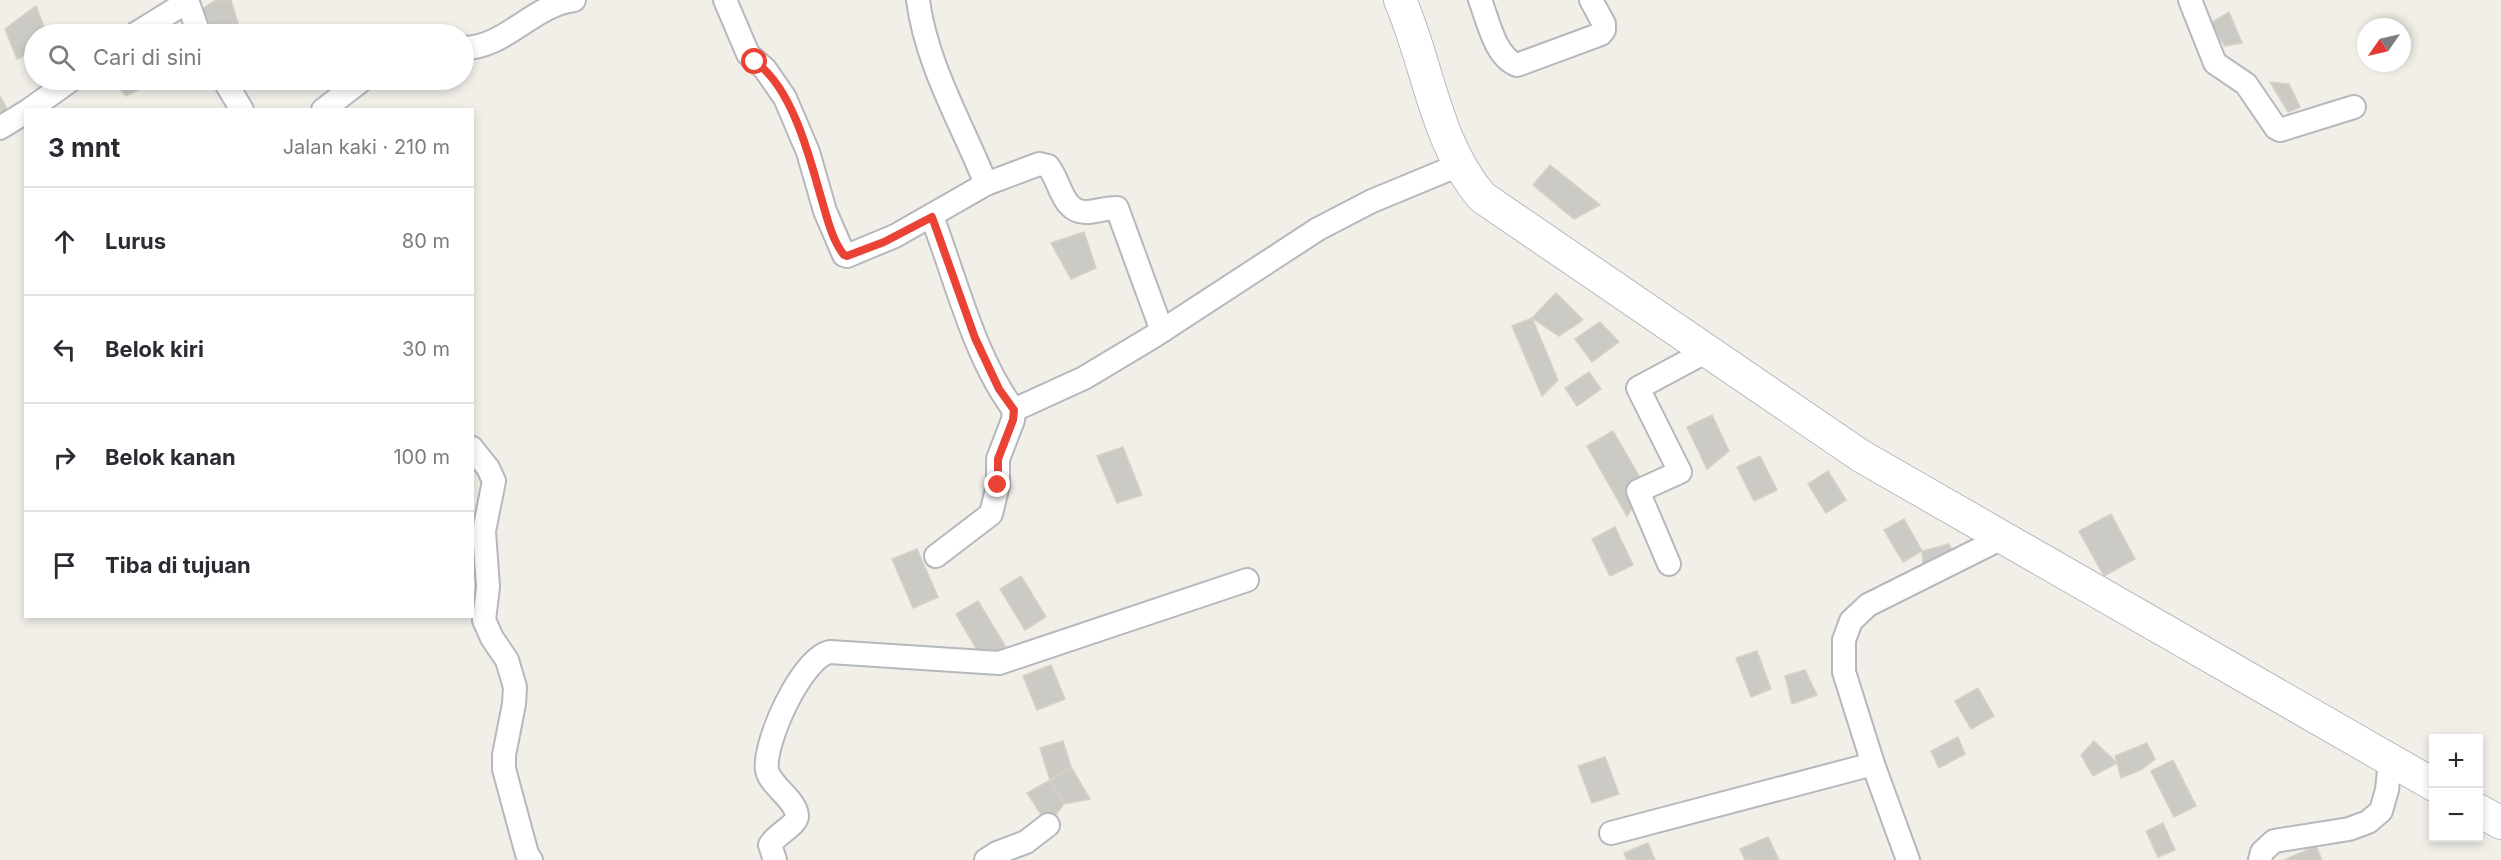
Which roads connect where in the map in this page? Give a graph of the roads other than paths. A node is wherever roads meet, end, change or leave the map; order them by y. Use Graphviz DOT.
graph roads {
  1 [pos="574,0"];
  2 [pos="725,0"];
  3 [pos="918,0"];
  4 [pos="1400,0"];
  5 [pos="1480,0"];
  6 [pos="1592,0"];
  7 [pos="2190,0"];
  8 [pos="187,1"];
  9 [pos="529,8"];
  10 [pos="151,24"];
  11 [pos="195,24"];
  12 [pos="474,48"];
  13 [pos="57,90"];
  14 [pos="230,90"];
  15 [pos="349,90"];
  16 [pos="2354,107"];
  17 [pos="31,108"];
  18 [pos="241,108"];
  19 [pos="326,108"];
  20 [pos="24,113"];
  21 [pos="0,128"];
  22 [pos="1459,165"];
  23 [pos="986,183"];
  24 [pos="932,217"];
  25 [pos="1162,331"];
  26 [pos="1707,351"];
  27 [pos="1014,410"];
  28 [pos="474,450"];
  29 [pos="2002,538"];
  30 [pos="936,556"];
  31 [pos="1669,564"];
  32 [pos="1247,580"];
  33 [pos="2390,760"];
  34 [pos="1873,764"];
  35 [pos="2429,783"];
  36 [pos="2483,813"];
  37 [pos="2501,823"];
  38 [pos="1048,825"];
  39 [pos="1611,833"];
  40 [pos="531,860"];
  41 [pos="775,860"];
  42 [pos="986,860"];
  43 [pos="1908,860"];
  44 [pos="2259,860"];
  1 -- 9 [label="street"];
  2 -- 24 [label="street"];
  3 -- 23 [label="street"];
  4 -- 22 [label="street"];
  5 -- 6 [label="street"];
  7 -- 16 [label="street"];
  8 -- 10 [label="street"];
  8 -- 11 [label="street"];
  9 -- 12 [label="street"];
  13 -- 17 [label="street"];
  14 -- 18 [label="street"];
  15 -- 19 [label="street"];
  20 -- 21 [label="street"];
  22 -- 25 [label="street"];
  22 -- 26 [label="street"];
  23 -- 24 [label="street"];
  23 -- 25 [label="street"];
  24 -- 27 [label="street"];
  25 -- 27 [label="street"];
  26 -- 29 [label="street"];
  26 -- 31 [label="street"];
  27 -- 30 [label="street"];
  28 -- 40 [label="street"];
  29 -- 33 [label="street"];
  29 -- 34 [label="street"];
  32 -- 41 [label="street"];
  33 -- 35 [label="street"];
  33 -- 44 [label="street"];
  34 -- 39 [label="street"];
  34 -- 43 [label="street"];
  36 -- 37 [label="street"];
  38 -- 42 [label="street"];
}
